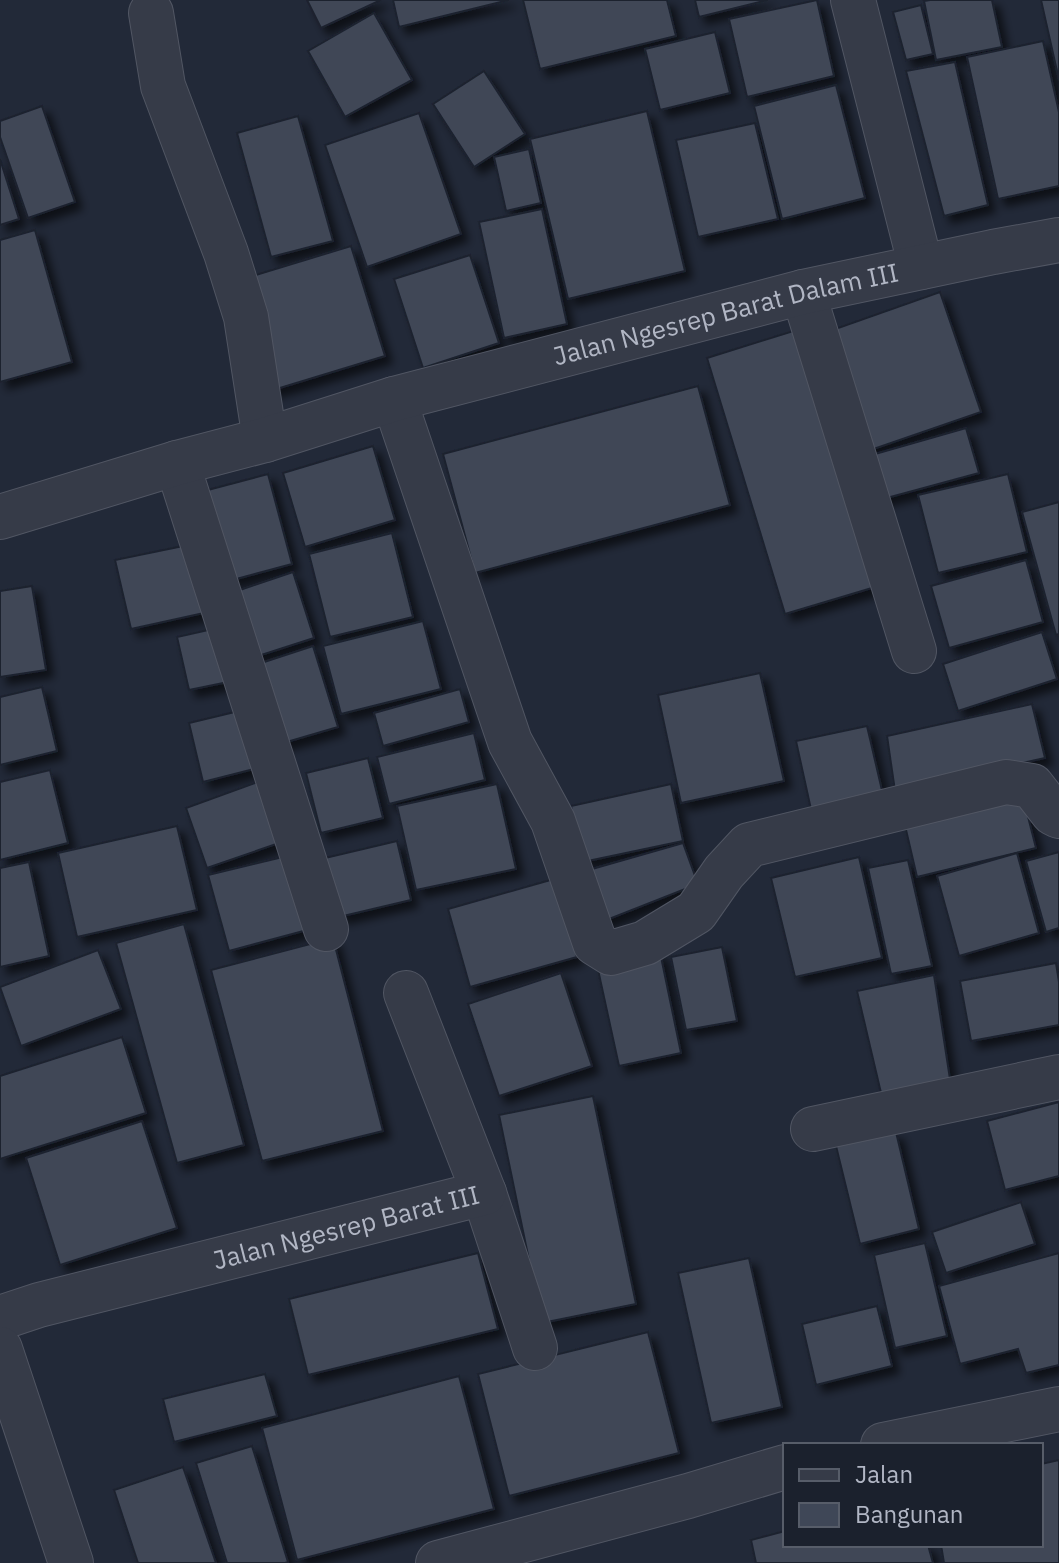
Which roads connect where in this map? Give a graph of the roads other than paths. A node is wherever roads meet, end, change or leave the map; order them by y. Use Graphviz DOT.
graph roads {
  1 [pos="853,0"];
  2 [pos="151,13"];
  3 [pos="1059,240"];
  4 [pos="921,267"];
  5 [pos="803,292"];
  6 [pos="394,399"];
  7 [pos="265,440"];
  8 [pos="177,463"];
  9 [pos="0,517"];
  10 [pos="914,651"];
  11 [pos="1059,816"];
  12 [pos="326,929"];
  13 [pos="406,993"];
  14 [pos="1059,1077"];
  15 [pos="813,1129"];
  16 [pos="484,1193"];
  17 [pos="0,1318"];
  18 [pos="535,1348"];
  19 [pos="0,1349"];
  20 [pos="1059,1409"];
  21 [pos="893,1443"];
  22 [pos="783,1468"];
  23 [pos="71,1563"];
  24 [pos="438,1563"];
  1 -- 4 [label="street"];
  2 -- 7 [label="street"];
  3 -- 4 [label="street, Jalan Ngesrep Barat Dalam III"];
  4 -- 5 [label="street, Jalan Ngesrep Barat Dalam III"];
  5 -- 6 [label="street, Jalan Ngesrep Barat Dalam III"];
  5 -- 10 [label="street"];
  6 -- 7 [label="street, Jalan Ngesrep Barat Dalam III"];
  6 -- 11 [label="street"];
  7 -- 8 [label="street, Jalan Ngesrep Barat Dalam III"];
  8 -- 9 [label="street, Jalan Ngesrep Barat Dalam III"];
  8 -- 12 [label="street"];
  13 -- 16 [label="street, Jalan Ngesrep Barat III"];
  14 -- 15 [label="street"];
  16 -- 17 [label="street, Jalan Ngesrep Barat III"];
  16 -- 18 [label="street"];
  19 -- 23 [label="street"];
  20 -- 21 [label="street"];
  22 -- 24 [label="street"];
}
